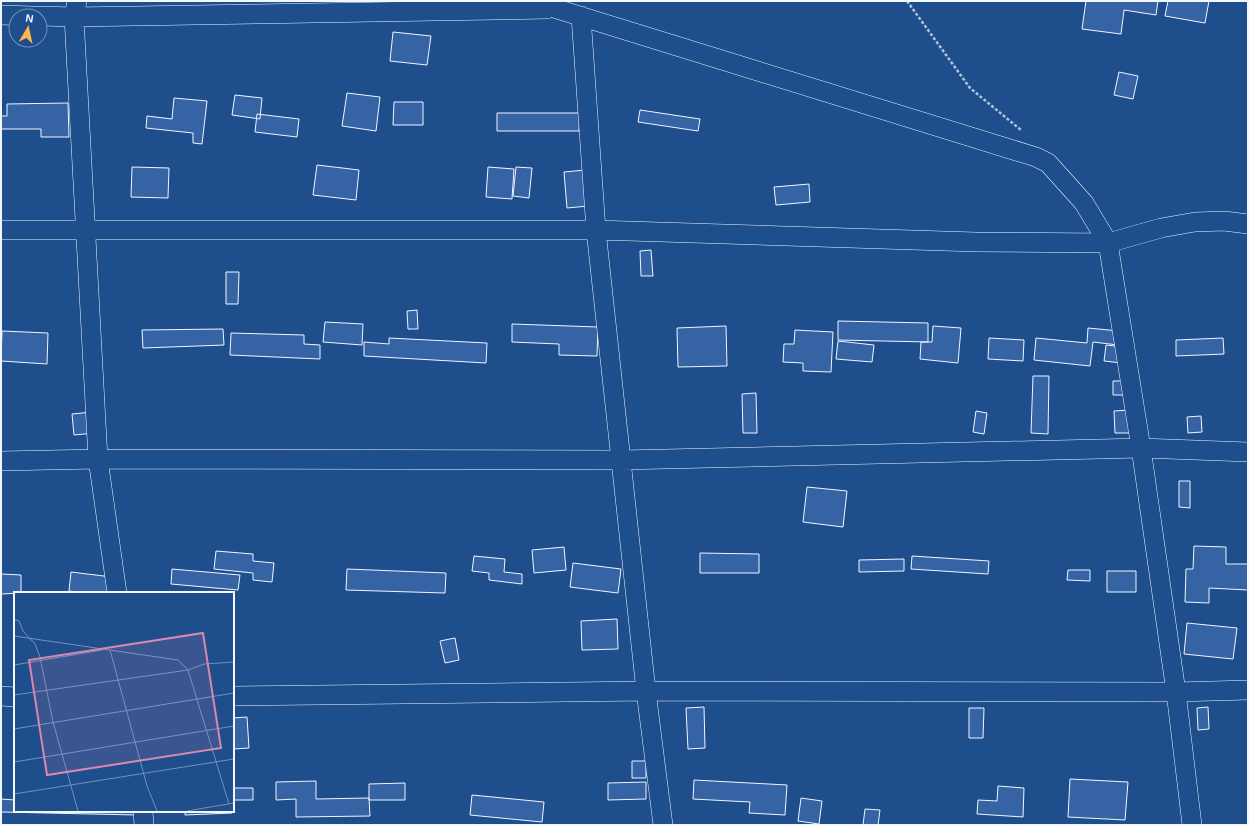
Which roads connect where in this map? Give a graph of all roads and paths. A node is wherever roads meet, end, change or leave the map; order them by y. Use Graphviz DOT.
graph roads {
  1 [pos="531,1"];
  2 [pos="907,1"];
  3 [pos="76,9"];
  4 [pos="557,9"];
  5 [pos="48,14"];
  6 [pos="581,16"];
  7 [pos="1025,135"];
  8 [pos="1248,224"];
  9 [pos="1,230"];
  10 [pos="596,230"];
  11 [pos="85,231"];
  12 [pos="1108,243"];
  13 [pos="1141,448"];
  14 [pos="1248,452"];
  15 [pos="98,459"];
  16 [pos="1,460"];
  17 [pos="621,460"];
  18 [pos="117,592"];
  19 [pos="1248,690"];
  20 [pos="646,691"];
  21 [pos="1176,692"];
  22 [pos="1,696"];
  23 [pos="234,696"];
  24 [pos="14,697"];
  25 [pos="143,812"];
  26 [pos="144,825"];
  27 [pos="663,825"];
  28 [pos="1192,825"];
  1 -- 4 [label="street"];
  2 -- 7 [label="path"];
  3 -- 4 [label="street"];
  3 -- 5 [label="street"];
  3 -- 11 [label="street"];
  4 -- 6 [label="street"];
  6 -- 10 [label="street"];
  6 -- 12 [label="street"];
  8 -- 12 [label="street"];
  9 -- 11 [label="street"];
  10 -- 11 [label="street"];
  10 -- 12 [label="street"];
  10 -- 17 [label="street"];
  11 -- 15 [label="street"];
  12 -- 13 [label="street"];
  13 -- 14 [label="street"];
  13 -- 17 [label="street"];
  13 -- 21 [label="street"];
  15 -- 16 [label="street"];
  15 -- 17 [label="street"];
  15 -- 18 [label="street"];
  17 -- 20 [label="street"];
  19 -- 21 [label="street"];
  20 -- 21 [label="street"];
  20 -- 23 [label="street"];
  20 -- 27 [label="street"];
  21 -- 28 [label="street"];
  22 -- 24 [label="street"];
  25 -- 26 [label="street"];
}
